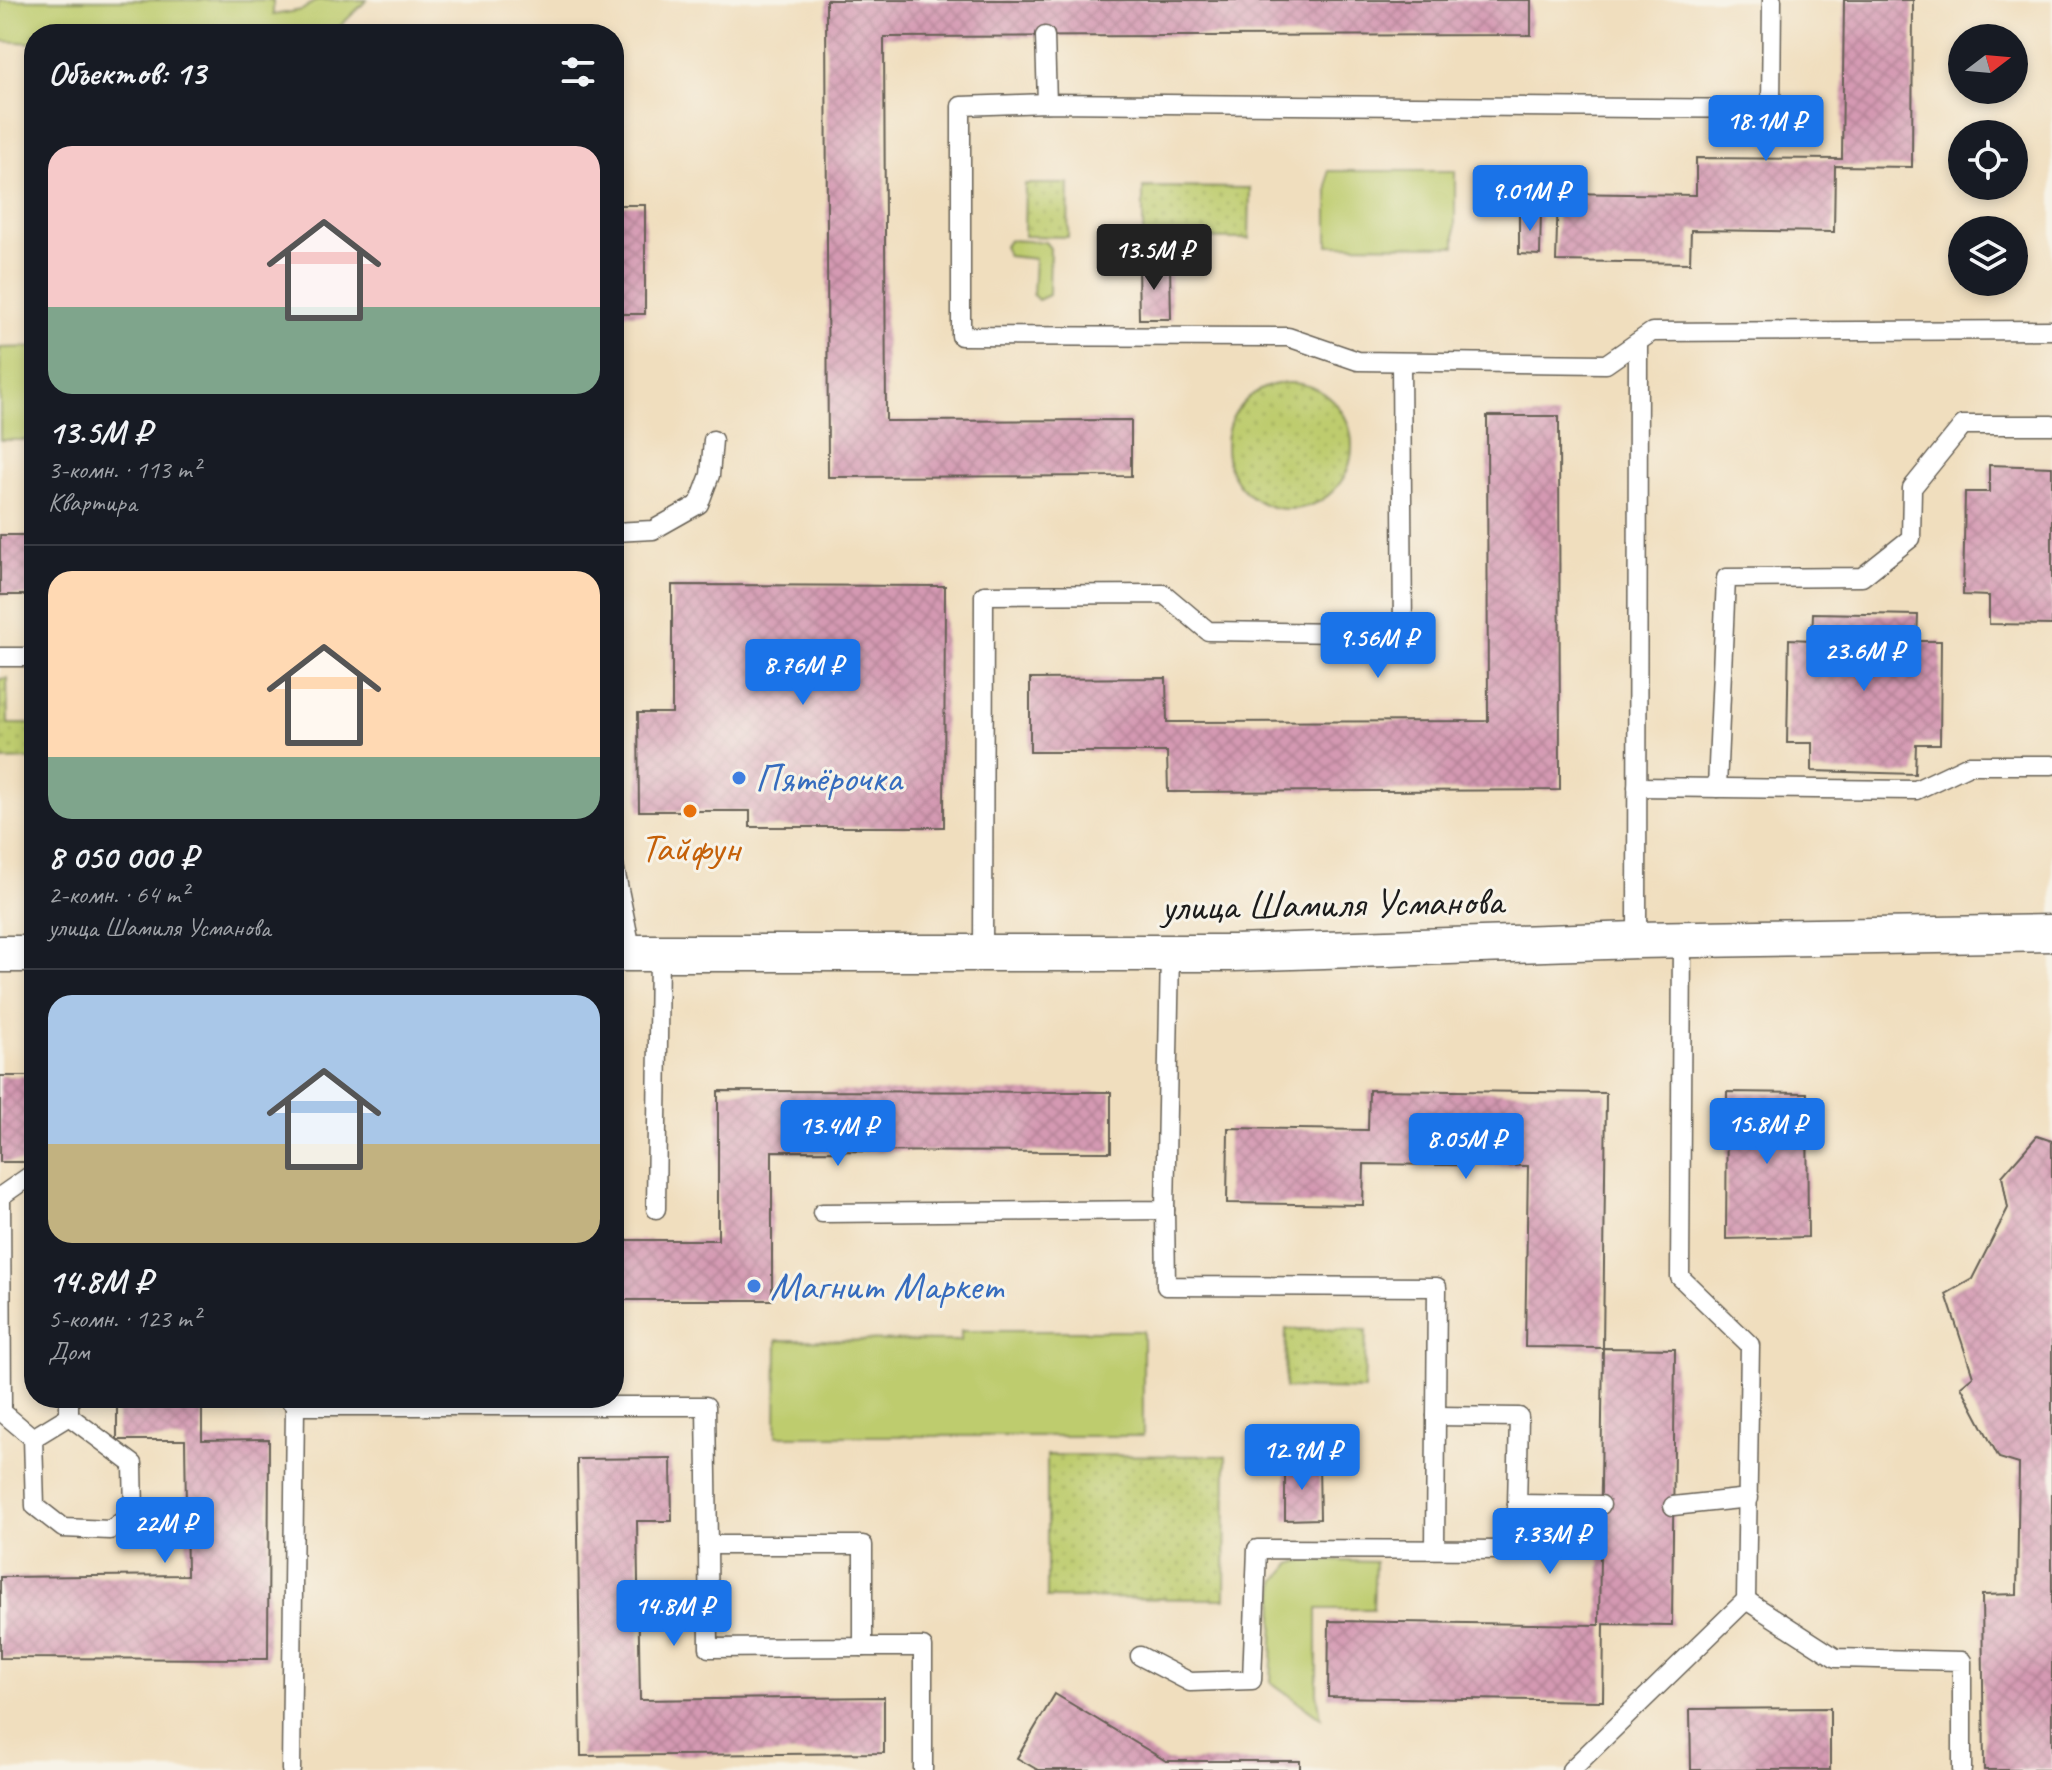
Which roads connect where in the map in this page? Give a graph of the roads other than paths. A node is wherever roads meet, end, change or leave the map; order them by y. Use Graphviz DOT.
graph roads {
  1 [pos="1772,0"];
  2 [pos="1045,36"];
  3 [pos="1047,103"];
  4 [pos="2052,330"];
  5 [pos="1638,342"];
  6 [pos="1401,363"];
  7 [pos="2052,425"];
  8 [pos="713,440"];
  9 [pos="624,531"];
  10 [pos="0,657"];
  11 [pos="24,657"];
  12 [pos="2052,765"];
  13 [pos="1637,787"];
  14 [pos="1717,788"];
  15 [pos="624,907"];
  16 [pos="2052,933"];
  17 [pos="1637,940"];
  18 [pos="1682,940"];
  19 [pos="635,953"];
  20 [pos="983,953"];
  21 [pos="1170,953"];
  22 [pos="0,954"];
  23 [pos="24,954"];
  24 [pos="24,1180"];
  25 [pos="656,1209"];
  26 [pos="1165,1210"];
  27 [pos="822,1213"];
  28 [pos="624,1405"];
  29 [pos="68,1408"];
  30 [pos="70,1408"];
  31 [pos="292,1408"];
  32 [pos="1436,1416"];
  33 [pos="33,1438"];
  34 [pos="1749,1498"];
  35 [pos="1517,1504"];
  36 [pos="1601,1505"];
  37 [pos="1673,1506"];
  38 [pos="708,1545"];
  39 [pos="1435,1548"];
  40 [pos="1746,1600"];
  41 [pos="863,1647"];
  42 [pos="1140,1656"];
  43 [pos="291,1770"];
  44 [pos="923,1770"];
  45 [pos="1571,1770"];
  46 [pos="1962,1770"];
  1 -- 3 [label="lane"];
  2 -- 3 [label="lane"];
  3 -- 6 [label="lane"];
  4 -- 5 [label="lane"];
  5 -- 6 [label="lane"];
  5 -- 13 [label="lane"];
  6 -- 20 [label="lane"];
  7 -- 14 [label="lane"];
  8 -- 9 [label="lane"];
  10 -- 11 [label="lane"];
  12 -- 14 [label="lane"];
  13 -- 14 [label="lane"];
  13 -- 17 [label="lane"];
  15 -- 19 [label="lane"];
  16 -- 18 [label="street, улица Шамиля Усманова"];
  17 -- 18 [label="street, улица Шамиля Усманова"];
  17 -- 21 [label="street, улица Шамиля Усманова"];
  18 -- 34 [label="lane"];
  19 -- 20 [label="street, улица Шамиля Усманова"];
  19 -- 25 [label="lane"];
  20 -- 21 [label="street, улица Шамиля Усманова"];
  21 -- 26 [label="lane"];
  22 -- 23 [label="street"];
  24 -- 33 [label="lane"];
  26 -- 27 [label="lane"];
  26 -- 32 [label="lane"];
  28 -- 38 [label="lane"];
  29 -- 33 [label="lane"];
  30 -- 33 [label="lane"];
  31 -- 43 [label="lane"];
  32 -- 35 [label="lane"];
  32 -- 39 [label="lane"];
  34 -- 37 [label="lane"];
  34 -- 40 [label="lane"];
  35 -- 36 [label="lane"];
  35 -- 39 [label="lane"];
  38 -- 41 [label="lane"];
  38 -- 41 [label="lane"];
  39 -- 42 [label="lane"];
  40 -- 45 [label="lane"];
  40 -- 46 [label="lane"];
  41 -- 44 [label="lane"];
}
